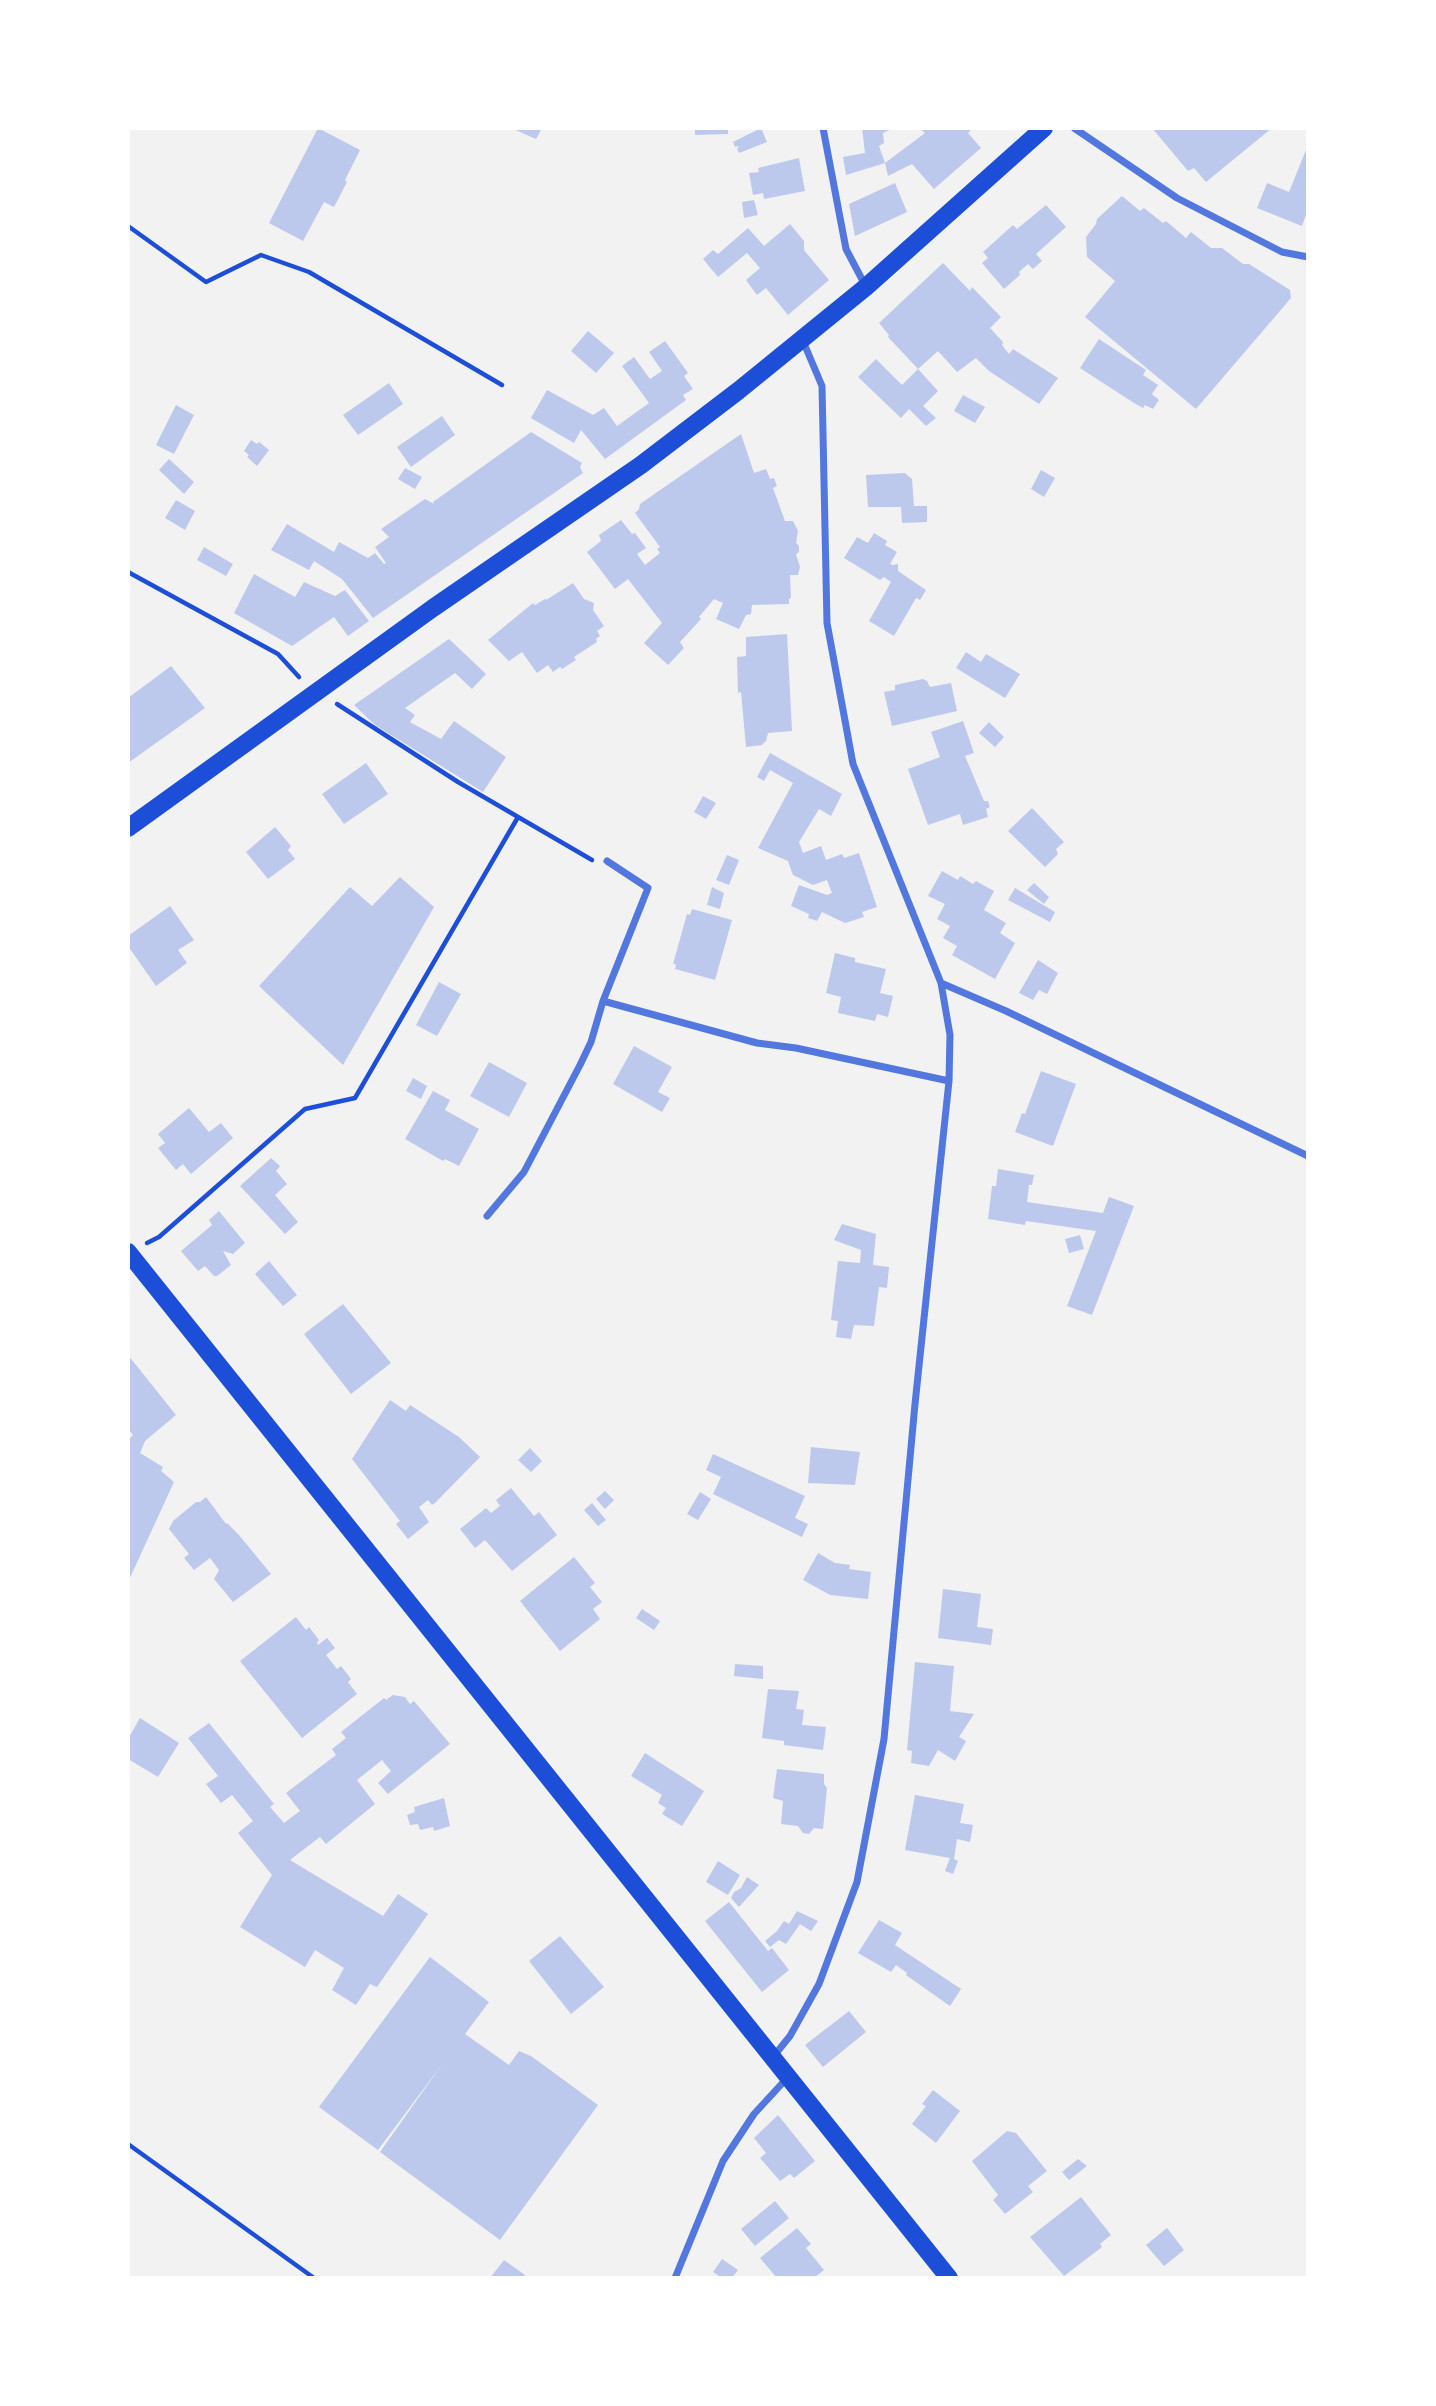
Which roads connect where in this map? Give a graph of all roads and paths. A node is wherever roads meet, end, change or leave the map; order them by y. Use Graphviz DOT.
graph roads {
  1 [pos="823,128"];
  2 [pos="1074,128"];
  3 [pos="1035,130"];
  4 [pos="128,226"];
  5 [pos="1308,257"];
  6 [pos="866,287"];
  7 [pos="802,340"];
  8 [pos="502,385"];
  9 [pos="128,572"];
  10 [pos="315,693"];
  11 [pos="518,817"];
  12 [pos="128,828"];
  13 [pos="607,861"];
  14 [pos="940,983"];
  15 [pos="603,1001"];
  16 [pos="949,1081"];
  17 [pos="1308,1156"];
  18 [pos="487,1216"];
  19 [pos="128,1253"];
  20 [pos="773,2058"];
  21 [pos="788,2077"];
  22 [pos="128,2144"];
  23 [pos="314,2278"];
  24 [pos="675,2278"];
  25 [pos="949,2278"];
  1 -- 6 [label="street"];
  2 -- 5 [label="street"];
  3 -- 6 [label="main road"];
  4 -- 8 [label="path"];
  6 -- 7 [label="main road"];
  7 -- 10 [label="main road"];
  7 -- 14 [label="street"];
  9 -- 10 [label="path"];
  10 -- 11 [label="path"];
  10 -- 12 [label="main road"];
  11 -- 13 [label="path"];
  11 -- 19 [label="path"];
  13 -- 15 [label="street"];
  14 -- 16 [label="street"];
  14 -- 17 [label="street"];
  15 -- 16 [label="street"];
  15 -- 18 [label="street"];
  16 -- 20 [label="street"];
  19 -- 20 [label="main road"];
  20 -- 21 [label="main road"];
  21 -- 24 [label="street"];
  21 -- 25 [label="main road"];
  22 -- 23 [label="path"];
}
